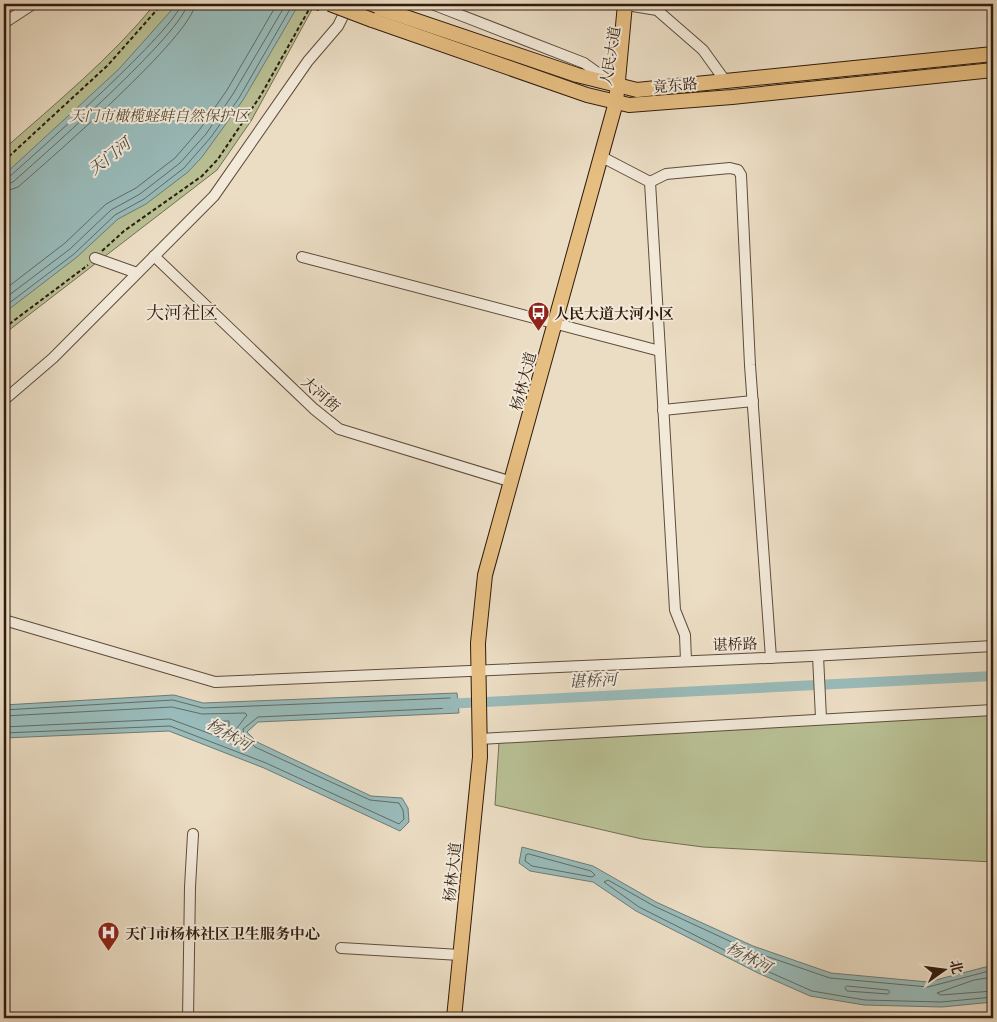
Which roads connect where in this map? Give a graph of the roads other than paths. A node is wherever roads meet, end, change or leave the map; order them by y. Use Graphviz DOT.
graph roads {
  1 [pos="33,4"];
  2 [pos="330,4"];
  3 [pos="349,4"];
  4 [pos="432,4"];
  5 [pos="631,5"];
  6 [pos="372,10"];
  7 [pos="4,23"];
  8 [pos="993,54"];
  9 [pos="993,70"];
  10 [pos="726,82"];
  11 [pos="621,88"];
  12 [pos="616,102"];
  13 [pos="602,158"];
  14 [pos="650,182"];
  15 [pos="154,256"];
  16 [pos="302,256"];
  17 [pos="95,258"];
  18 [pos="137,273"];
  19 [pos="556,324"];
  20 [pos="660,351"];
  21 [pos="4,400"];
  22 [pos="753,401"];
  23 [pos="663,410"];
  24 [pos="512,482"];
  25 [pos="4,620"];
  26 [pos="993,646"];
  27 [pos="818,656"];
  28 [pos="771,658"];
  29 [pos="686,662"];
  30 [pos="478,672"];
  31 [pos="993,710"];
  32 [pos="821,718"];
  33 [pos="480,734"];
  34 [pos="193,834"];
  35 [pos="341,948"];
  36 [pos="460,955"];
  37 [pos="188,1018"];
  38 [pos="454,1018"];
  1 -- 7 [label="street"];
  2 -- 6 [label="main road, bridge"];
  3 -- 15 [label="street"];
  4 -- 11 [label="street"];
  5 -- 10 [label="street"];
  5 -- 11 [label="main road, 人民大道"];
  6 -- 11 [label="main road, 竟东路"];
  6 -- 12 [label="main road, 竟东路"];
  8 -- 10 [label="main road, 竟东路"];
  9 -- 12 [label="main road, 竟东路"];
  10 -- 11 [label="main road, 竟东路"];
  11 -- 12 [label="main road, 人民大道"];
  12 -- 13 [label="main road, 杨林大道"];
  13 -- 14 [label="street"];
  13 -- 19 [label="main road, 杨林大道"];
  14 -- 20 [label="street"];
  14 -- 22 [label="street"];
  15 -- 18 [label="street"];
  15 -- 24 [label="street, 大河街"];
  16 -- 19 [label="street"];
  17 -- 18 [label="street"];
  18 -- 21 [label="street"];
  19 -- 20 [label="street"];
  19 -- 24 [label="main road, 杨林大道"];
  20 -- 23 [label="street"];
  22 -- 23 [label="street"];
  22 -- 28 [label="street"];
  23 -- 29 [label="street"];
  24 -- 30 [label="main road, 杨林大道"];
  25 -- 30 [label="street, 谌桥路"];
  26 -- 27 [label="street, 谌桥路"];
  27 -- 28 [label="street, 谌桥路"];
  27 -- 32 [label="street"];
  28 -- 29 [label="street, 谌桥路"];
  29 -- 30 [label="street, 谌桥路"];
  30 -- 33 [label="main road, 杨林大道"];
  31 -- 32 [label="street"];
  32 -- 33 [label="street"];
  33 -- 36 [label="main road, 杨林大道"];
  34 -- 37 [label="street"];
  35 -- 36 [label="street"];
  36 -- 38 [label="main road, 杨林大道"];
}
